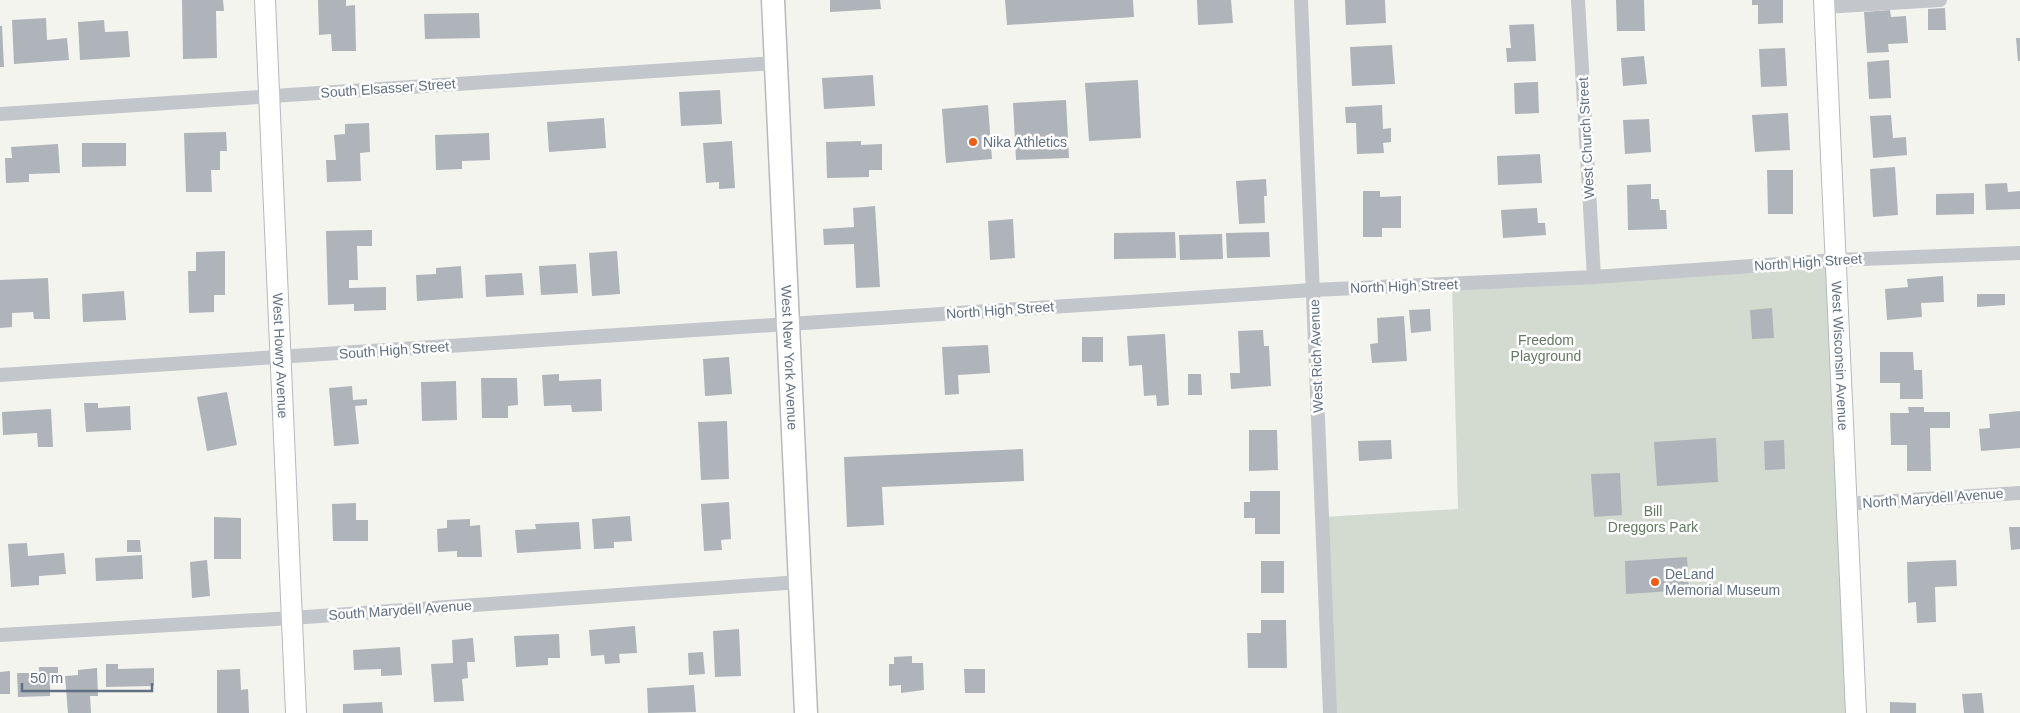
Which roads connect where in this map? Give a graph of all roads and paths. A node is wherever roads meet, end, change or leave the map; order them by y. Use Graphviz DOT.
graph roads {
  1 [pos="265,0"];
  2 [pos="773,0"];
  3 [pos="1301,0"];
  4 [pos="1578,0"];
  5 [pos="1940,0"];
  6 [pos="1824,3"];
  7 [pos="776,63"];
  8 [pos="269,96"];
  9 [pos="0,114"];
  10 [pos="2020,253"];
  11 [pos="1836,260"];
  12 [pos="1594,276"];
  13 [pos="1313,290"];
  14 [pos="788,323"];
  15 [pos="280,358"];
  16 [pos="0,375"];
  17 [pos="2020,493"];
  18 [pos="1846,504"];
  19 [pos="800,582"];
  20 [pos="292,618"];
  21 [pos="0,635"];
  22 [pos="296,713"];
  23 [pos="806,713"];
  24 [pos="1330,713"];
  25 [pos="1856,713"];
  1 -- 8 [label="street, West Howry Avenue"];
  2 -- 7 [label="main road, West New York Avenue"];
  3 -- 13 [label="street, West Rich Avenue"];
  4 -- 12 [label="street, West Church Street"];
  5 -- 6 [label="street"];
  6 -- 11 [label="street, West Wisconsin Avenue"];
  7 -- 8 [label="street, South Elsasser Street"];
  7 -- 14 [label="main road, West New York Avenue"];
  8 -- 9 [label="street, South Elsasser Street"];
  8 -- 15 [label="street, West Howry Avenue"];
  10 -- 11 [label="street, North High Street"];
  11 -- 12 [label="street, North High Street"];
  11 -- 18 [label="street, West Wisconsin Avenue"];
  12 -- 13 [label="street, North High Street"];
  13 -- 14 [label="street, North High Street"];
  13 -- 24 [label="street, West Rich Avenue"];
  14 -- 15 [label="street, South High Street"];
  14 -- 19 [label="main road, West New York Avenue"];
  15 -- 16 [label="street, South High Street"];
  15 -- 20 [label="street, West Howry Avenue"];
  17 -- 18 [label="street, North Marydell Avenue"];
  18 -- 25 [label="street, West Wisconsin Avenue"];
  19 -- 20 [label="street, South Marydell Avenue"];
  19 -- 23 [label="main road, West New York Avenue"];
  20 -- 21 [label="street, South Marydell Avenue"];
  20 -- 22 [label="street, West Howry Avenue"];
}
